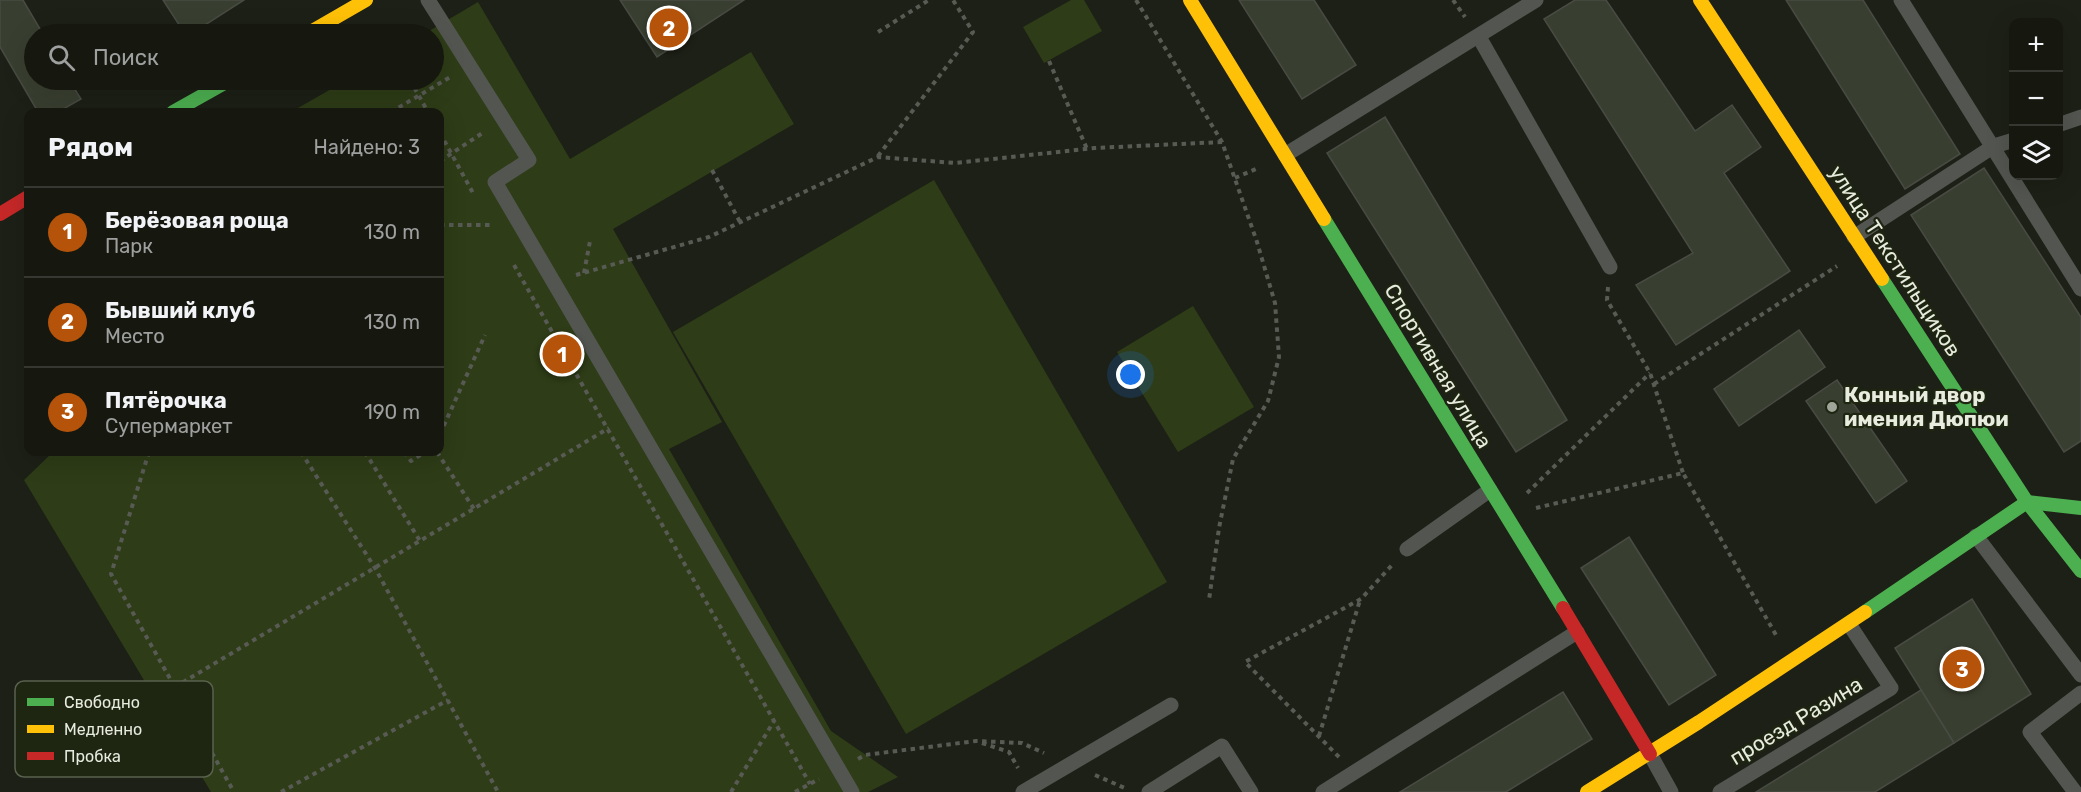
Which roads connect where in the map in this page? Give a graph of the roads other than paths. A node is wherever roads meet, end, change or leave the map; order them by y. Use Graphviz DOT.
graph roads {
  1 [pos="366,0"];
  2 [pos="428,0"];
  3 [pos="1190,0"];
  4 [pos="1536,0"];
  5 [pos="1700,0"];
  6 [pos="1901,0"];
  7 [pos="324,24"];
  8 [pos="443,24"];
  9 [pos="444,25"];
  10 [pos="1479,36"];
  11 [pos="212,90"];
  12 [pos="180,108"];
  13 [pos="2081,117"];
  14 [pos="2063,123"];
  15 [pos="2009,141"];
  16 [pos="1994,146"];
  17 [pos="1285,155"];
  18 [pos="24,199"];
  19 [pos="0,214"];
  20 [pos="1858,243"];
  21 [pos="1610,267"];
  22 [pos="2081,289"];
  23 [pos="1490,490"];
  24 [pos="2027,502"];
  25 [pos="2081,508"];
  26 [pos="1976,536"];
  27 [pos="1407,549"];
  28 [pos="2081,572"];
  29 [pos="1849,624"];
  30 [pos="1577,632"];
  31 [pos="2081,675"];
  32 [pos="2081,693"];
  33 [pos="1171,705"];
  34 [pos="1650,754"];
  35 [pos="1026,790"];
  36 [pos="852,792"];
  37 [pos="1149,792"];
  38 [pos="1251,792"];
  39 [pos="1323,792"];
  40 [pos="1587,792"];
  41 [pos="1671,792"];
  42 [pos="1720,792"];
  43 [pos="2075,792"];
  1 -- 7 [label="street"];
  2 -- 8 [label="lane"];
  3 -- 17 [label="street, Спортивная улица"];
  4 -- 10 [label="lane"];
  5 -- 20 [label="street, улица Текстильщиков"];
  6 -- 16 [label="lane"];
  9 -- 36 [label="lane"];
  10 -- 17 [label="lane"];
  10 -- 21 [label="lane"];
  11 -- 12 [label="street"];
  13 -- 14 [label="lane"];
  15 -- 16 [label="lane"];
  16 -- 20 [label="lane"];
  16 -- 22 [label="lane"];
  17 -- 23 [label="street, Спортивная улица"];
  18 -- 19 [label="street"];
  20 -- 24 [label="street, улица Текстильщиков"];
  23 -- 27 [label="lane"];
  23 -- 30 [label="street, Спортивная улица"];
  24 -- 25 [label="street"];
  24 -- 26 [label="street"];
  24 -- 28 [label="street, улица Текстильщиков"];
  26 -- 29 [label="street"];
  26 -- 31 [label="lane"];
  29 -- 34 [label="street"];
  29 -- 42 [label="lane, проезд Разина"];
  30 -- 34 [label="street, Спортивная улица"];
  30 -- 39 [label="lane"];
  32 -- 43 [label="lane"];
  33 -- 35 [label="lane"];
  34 -- 40 [label="street"];
  34 -- 41 [label="lane"];
  37 -- 38 [label="lane"];
}
